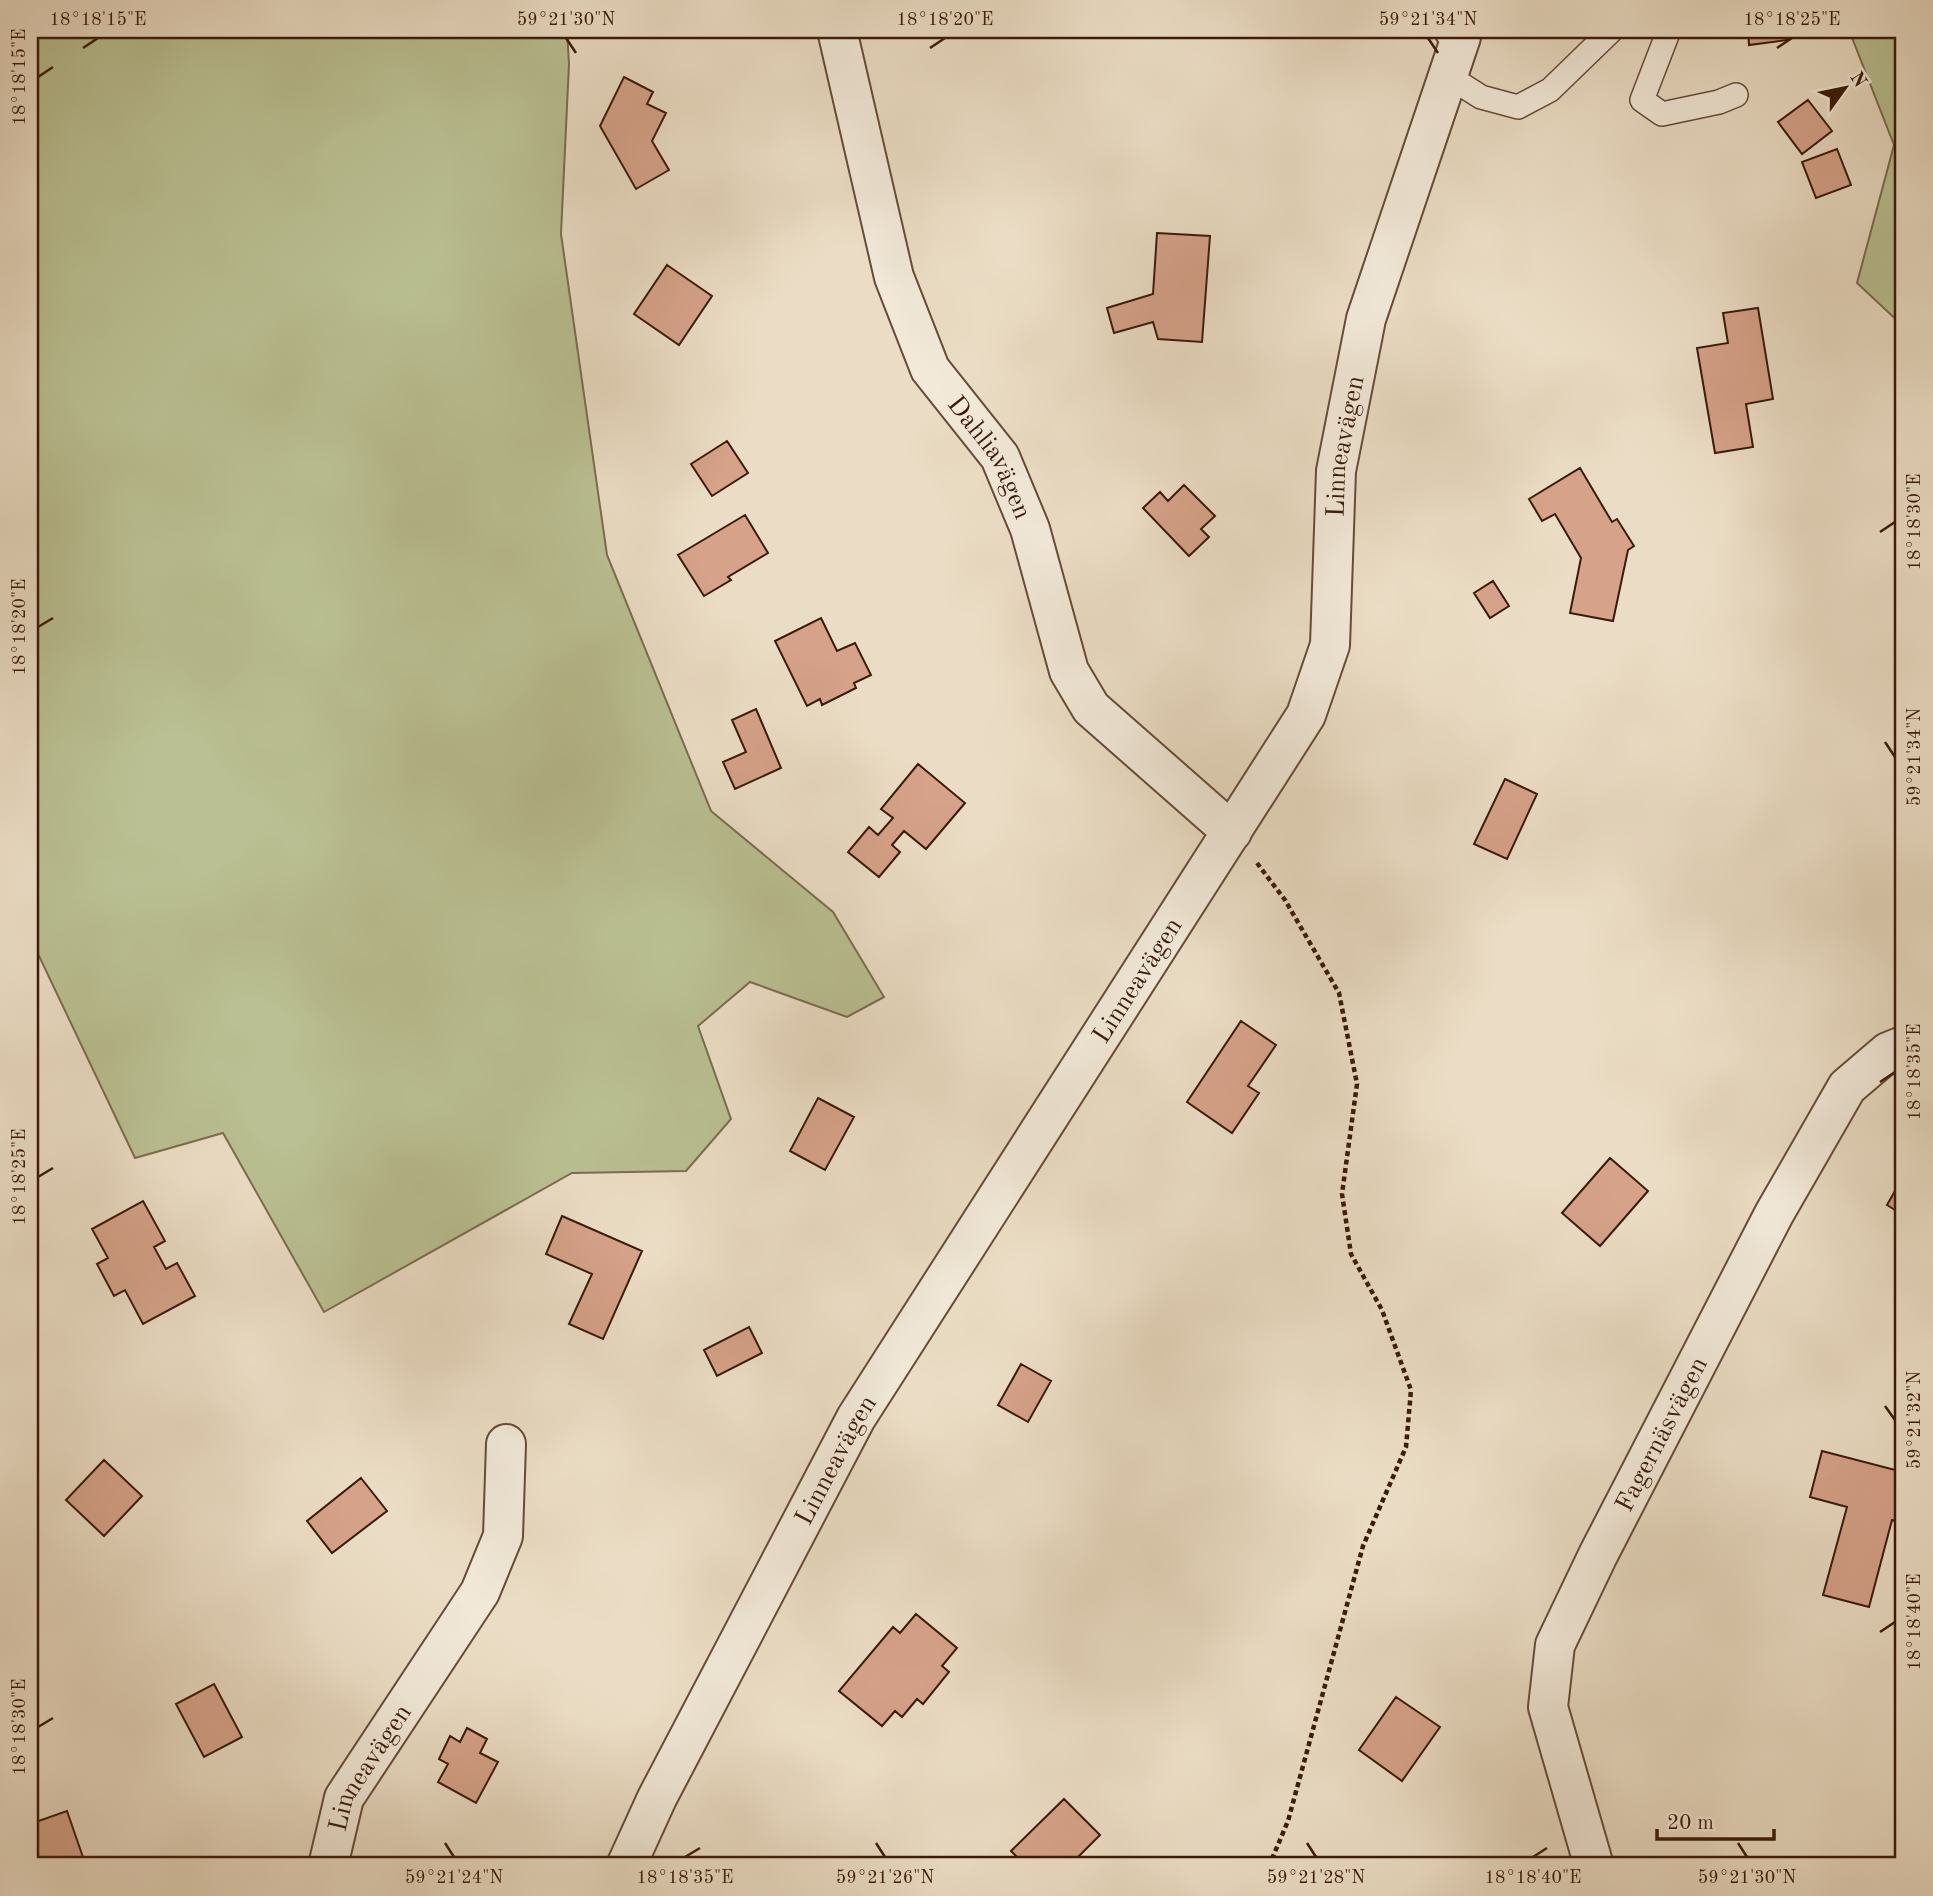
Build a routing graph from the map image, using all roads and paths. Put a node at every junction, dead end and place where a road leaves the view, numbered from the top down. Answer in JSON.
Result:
{"nodes":[{"id":1,"x":836,"y":30,"type":"edge"},
{"id":2,"x":1454,"y":30,"type":"edge"},
{"id":3,"x":1612,"y":30,"type":"edge"},
{"id":4,"x":1669,"y":30,"type":"edge"},
{"id":5,"x":1448,"y":76,"type":"junction"},
{"id":6,"x":1736,"y":95,"type":"dead end"},
{"id":7,"x":1232,"y":832,"type":"junction"},
{"id":8,"x":1903,"y":1046,"type":"edge"},
{"id":9,"x":506,"y":1444,"type":"dead end"},
{"id":10,"x":328,"y":1866,"type":"edge"},
{"id":11,"x":626,"y":1866,"type":"edge"},
{"id":12,"x":1269,"y":1866,"type":"edge"},
{"id":13,"x":1594,"y":1866,"type":"edge"}],
"edges":[{"from":1,"to":7,"type":"street","name":"Dahliavägen"},
{"from":2,"to":5,"type":"street","name":"Linneavägen"},
{"from":3,"to":5,"type":"lane"},
{"from":4,"to":6,"type":"lane"},
{"from":5,"to":7,"type":"street","name":"Linneavägen"},
{"from":7,"to":11,"type":"street","name":"Linneavägen"},
{"from":7,"to":12,"type":"path"},
{"from":8,"to":13,"type":"street","name":"Fagernäsvägen"},
{"from":9,"to":10,"type":"street","name":"Linneavägen"}]}
